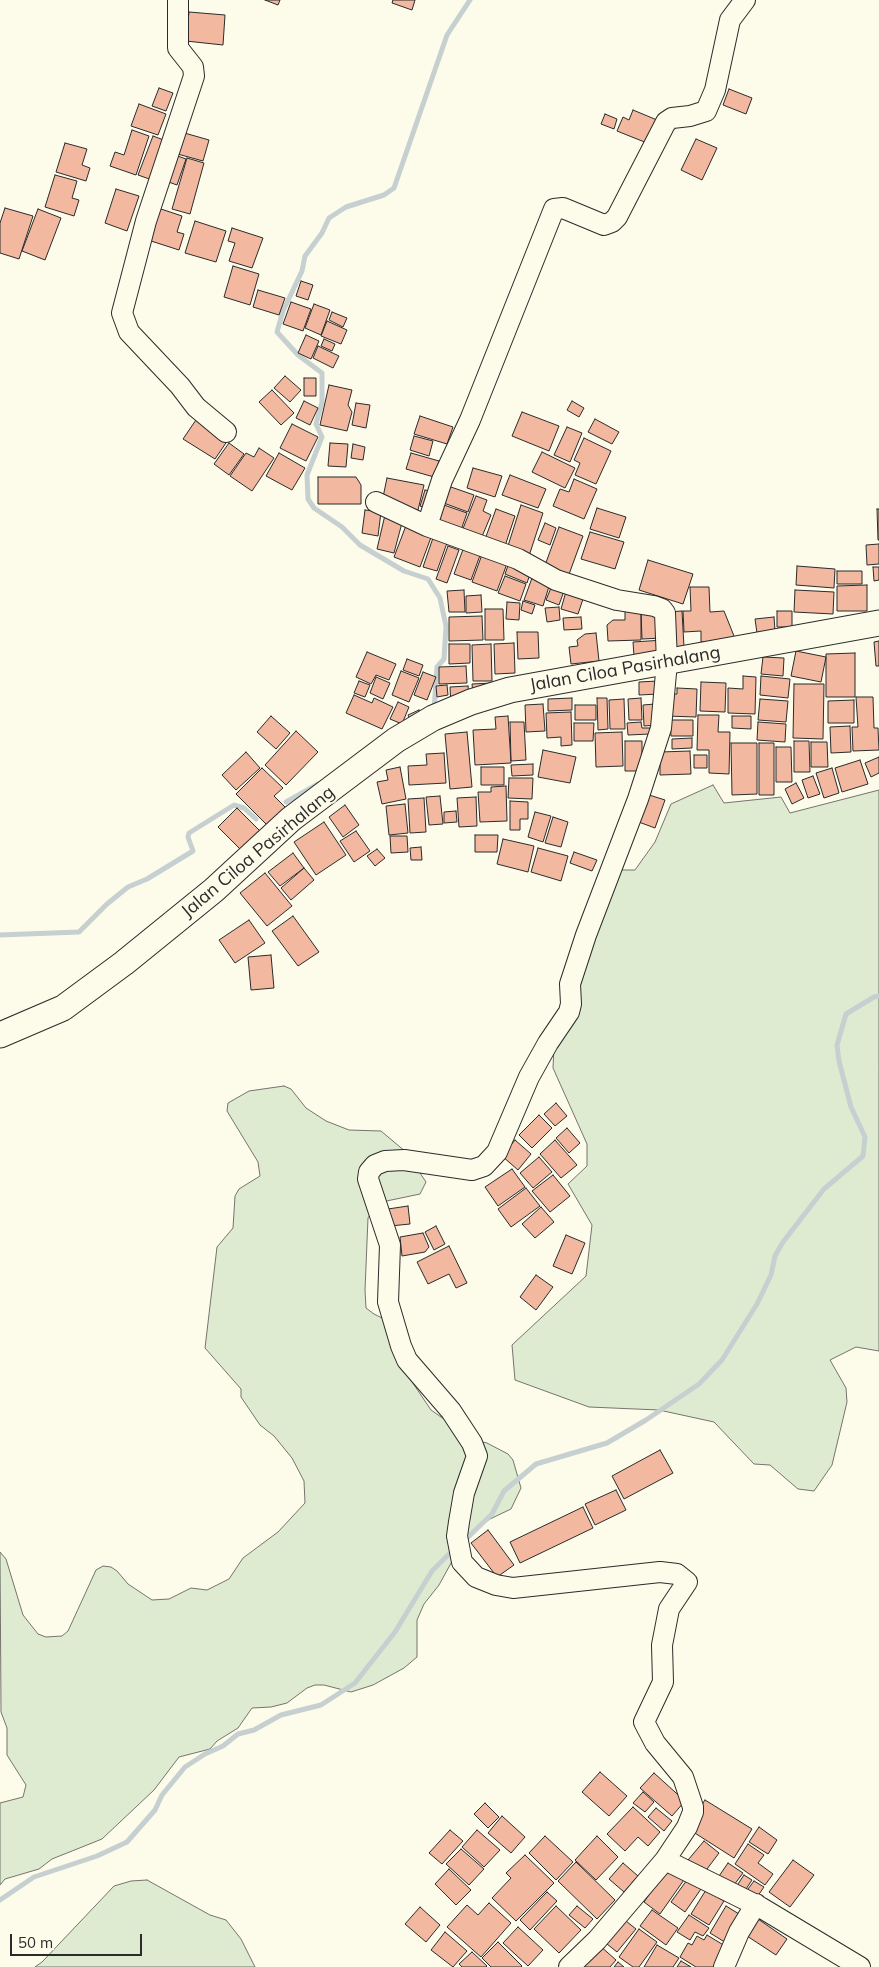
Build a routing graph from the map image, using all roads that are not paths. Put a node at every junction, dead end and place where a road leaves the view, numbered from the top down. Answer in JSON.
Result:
{"nodes":[{"id":1,"x":178,"y":0,"type":"edge"},
{"id":2,"x":745,"y":0,"type":"edge"},
{"id":3,"x":226,"y":432,"type":"dead end"},
{"id":4,"x":376,"y":502,"type":"dead end"},
{"id":5,"x":427,"y":526,"type":"junction"},
{"id":6,"x":879,"y":623,"type":"edge"},
{"id":7,"x":667,"y":662,"type":"junction"},
{"id":8,"x":0,"y":1035,"type":"edge"},
{"id":9,"x":665,"y":1860,"type":"junction"},
{"id":10,"x":756,"y":1904,"type":"junction"},
{"id":11,"x":856,"y":1966,"type":"edge"},
{"id":12,"x":569,"y":1967,"type":"edge"},
{"id":13,"x":724,"y":1967,"type":"edge"}],
"edges":[{"from":1,"to":3,"type":"street"},
{"from":2,"to":5,"type":"street"},
{"from":4,"to":5,"type":"street"},
{"from":5,"to":7,"type":"street"},
{"from":6,"to":7,"type":"main road","name":"Jalan Ciloa Pasirhalang"},
{"from":7,"to":8,"type":"main road","name":"Jalan Ciloa Pasirhalang"},
{"from":7,"to":9,"type":"street"},
{"from":9,"to":10,"type":"street"},
{"from":9,"to":12,"type":"street"},
{"from":10,"to":11,"type":"street"},
{"from":10,"to":13,"type":"street"}]}
